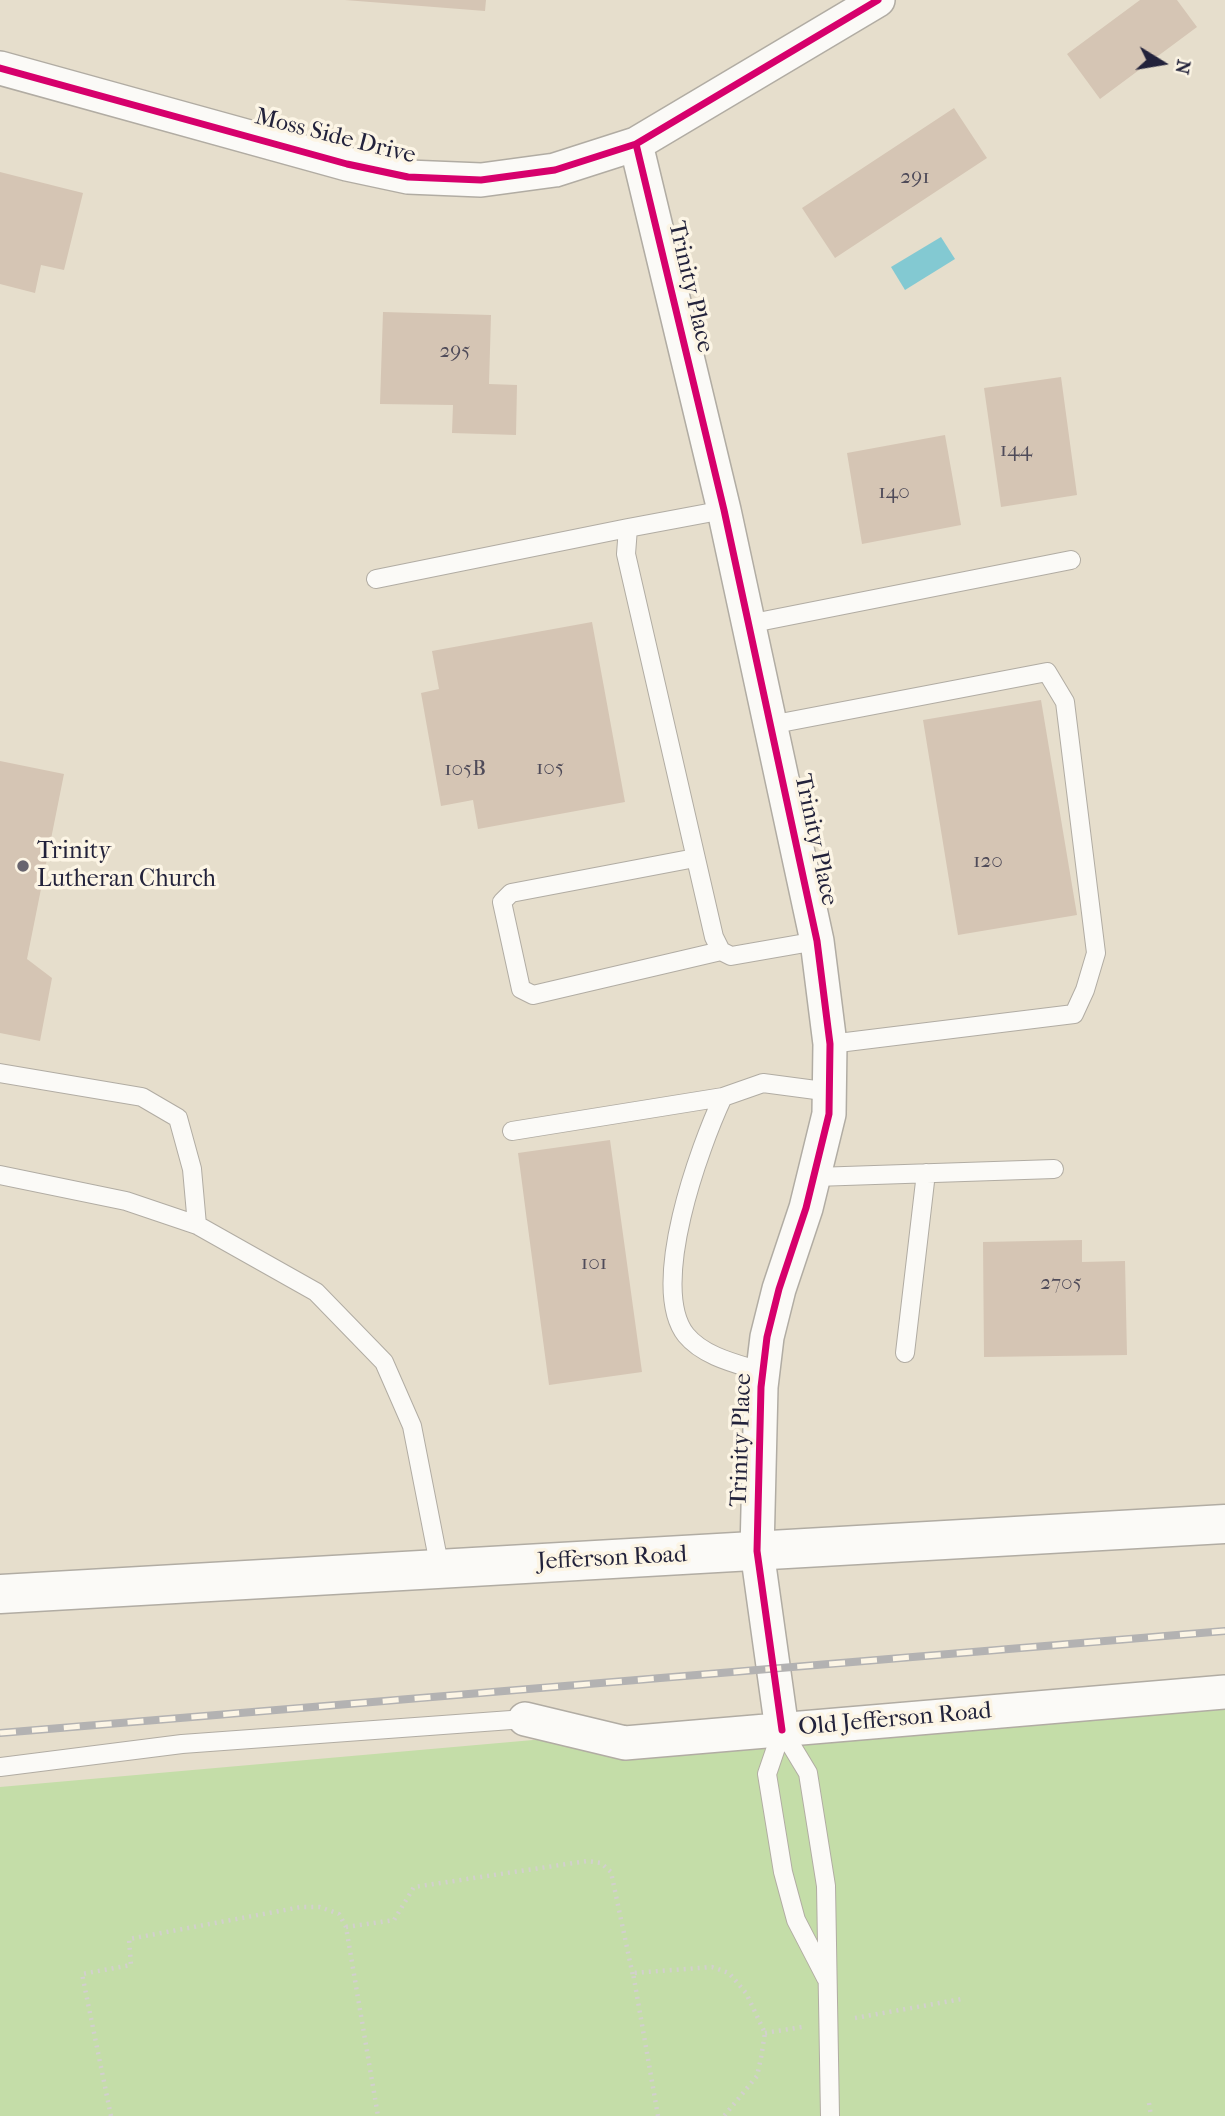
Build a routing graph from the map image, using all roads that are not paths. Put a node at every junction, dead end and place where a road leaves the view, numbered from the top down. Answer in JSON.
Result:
{"nodes":[{"id":1,"x":878,"y":0,"type":"edge"},
{"id":2,"x":0,"y":68,"type":"edge"},
{"id":3,"x":636,"y":144,"type":"junction"},
{"id":4,"x":724,"y":510,"type":"junction"},
{"id":5,"x":628,"y":528,"type":"junction"},
{"id":6,"x":1071,"y":560,"type":"dead end"},
{"id":7,"x":376,"y":579,"type":"dead end"},
{"id":8,"x":748,"y":624,"type":"junction"},
{"id":9,"x":771,"y":725,"type":"junction"},
{"id":10,"x":695,"y":858,"type":"junction"},
{"id":11,"x":817,"y":940,"type":"junction"},
{"id":12,"x":721,"y":951,"type":"junction"},
{"id":13,"x":830,"y":1044,"type":"junction"},
{"id":14,"x":0,"y":1073,"type":"edge"},
{"id":15,"x":831,"y":1092,"type":"junction"},
{"id":16,"x":723,"y":1097,"type":"junction"},
{"id":17,"x":512,"y":1131,"type":"dead end"},
{"id":18,"x":1054,"y":1169,"type":"dead end"},
{"id":19,"x":926,"y":1173,"type":"junction"},
{"id":20,"x":0,"y":1175,"type":"edge"},
{"id":21,"x":815,"y":1177,"type":"junction"},
{"id":22,"x":197,"y":1225,"type":"junction"},
{"id":23,"x":905,"y":1353,"type":"dead end"},
{"id":24,"x":763,"y":1372,"type":"junction"},
{"id":25,"x":1225,"y":1524,"type":"edge"},
{"id":26,"x":757,"y":1551,"type":"junction"},
{"id":27,"x":440,"y":1569,"type":"junction"},
{"id":28,"x":0,"y":1594,"type":"edge"},
{"id":29,"x":1225,"y":1692,"type":"edge"},
{"id":30,"x":525,"y":1719,"type":"joint"},
{"id":31,"x":782,"y":1730,"type":"junction"},
{"id":32,"x":0,"y":1767,"type":"edge"},
{"id":33,"x":827,"y":1981,"type":"junction"},
{"id":34,"x":830,"y":2116,"type":"edge"}],
"edges":[{"from":1,"to":3,"type":"street","name":"Moss Side Drive"},
{"from":2,"to":3,"type":"street","name":"Moss Side Drive"},
{"from":3,"to":4,"type":"street","name":"Trinity Place"},
{"from":4,"to":5,"type":"lane"},
{"from":4,"to":8,"type":"street","name":"Trinity Place"},
{"from":5,"to":7,"type":"lane"},
{"from":5,"to":10,"type":"lane"},
{"from":6,"to":8,"type":"lane"},
{"from":8,"to":9,"type":"street","name":"Trinity Place"},
{"from":9,"to":11,"type":"street","name":"Trinity Place"},
{"from":9,"to":13,"type":"lane"},
{"from":10,"to":12,"type":"lane"},
{"from":10,"to":12,"type":"lane"},
{"from":11,"to":12,"type":"lane"},
{"from":11,"to":13,"type":"street","name":"Trinity Place"},
{"from":13,"to":15,"type":"street","name":"Trinity Place"},
{"from":14,"to":22,"type":"lane"},
{"from":15,"to":16,"type":"lane"},
{"from":15,"to":21,"type":"street","name":"Trinity Place"},
{"from":16,"to":17,"type":"lane"},
{"from":16,"to":24,"type":"lane"},
{"from":18,"to":19,"type":"lane"},
{"from":19,"to":21,"type":"lane"},
{"from":19,"to":23,"type":"lane"},
{"from":20,"to":22,"type":"lane"},
{"from":21,"to":24,"type":"street","name":"Trinity Place"},
{"from":22,"to":27,"type":"lane"},
{"from":24,"to":26,"type":"street","name":"Trinity Place"},
{"from":25,"to":26,"type":"highway","name":"Jefferson Road"},
{"from":26,"to":27,"type":"highway","name":"Jefferson Road"},
{"from":26,"to":31,"type":"street","name":"Trinity Place"},
{"from":27,"to":28,"type":"highway","name":"Jefferson Road"},
{"from":29,"to":31,"type":"street","name":"Old Jefferson Road"},
{"from":30,"to":31,"type":"street","name":"Old Jefferson Road"},
{"from":30,"to":32,"type":"lane"},
{"from":31,"to":33,"type":"lane"},
{"from":31,"to":33,"type":"lane"},
{"from":33,"to":34,"type":"lane"}]}
